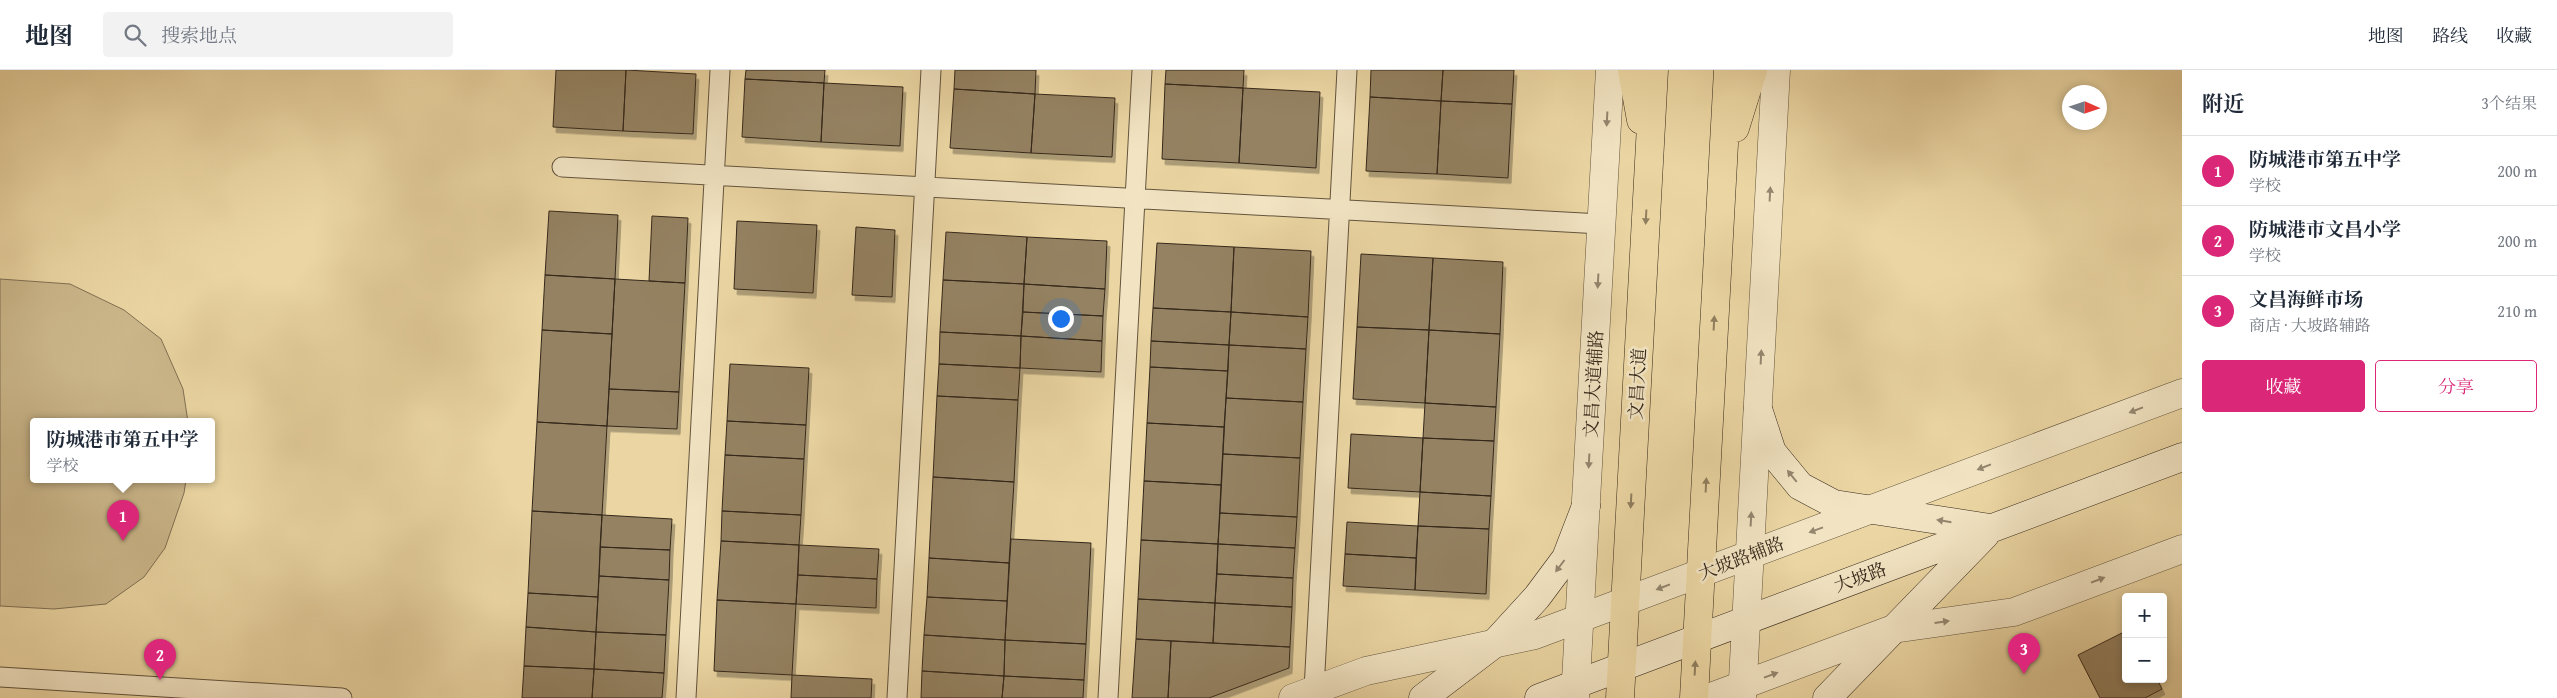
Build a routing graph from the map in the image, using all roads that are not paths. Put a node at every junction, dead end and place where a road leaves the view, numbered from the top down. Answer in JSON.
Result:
{"nodes":[{"id":1,"x":720,"y":70,"type":"edge"},
{"id":2,"x":931,"y":70,"type":"edge"},
{"id":3,"x":1142,"y":70,"type":"edge"},
{"id":4,"x":1347,"y":70,"type":"edge"},
{"id":5,"x":1610,"y":70,"type":"edge"},
{"id":6,"x":1632,"y":70,"type":"edge"},
{"id":7,"x":1654,"y":70,"type":"edge"},
{"id":8,"x":1728,"y":70,"type":"edge"},
{"id":9,"x":1753,"y":70,"type":"edge"},
{"id":10,"x":1776,"y":70,"type":"edge"},
{"id":11,"x":562,"y":167,"type":"dead end"},
{"id":12,"x":1649,"y":168,"type":"junction"},
{"id":13,"x":1723,"y":168,"type":"junction"},
{"id":14,"x":715,"y":176,"type":"junction"},
{"id":15,"x":925,"y":187,"type":"junction"},
{"id":16,"x":1134,"y":199,"type":"junction"},
{"id":17,"x":1340,"y":210,"type":"junction"},
{"id":18,"x":1602,"y":224,"type":"junction"},
{"id":19,"x":2182,"y":393,"type":"edge"},
{"id":20,"x":1758,"y":409,"type":"junction"},
{"id":21,"x":2182,"y":457,"type":"edge"},
{"id":22,"x":1586,"y":506,"type":"junction"},
{"id":23,"x":1871,"y":510,"type":"junction"},
{"id":24,"x":1992,"y":528,"type":"junction"},
{"id":25,"x":2182,"y":549,"type":"edge"},
{"id":26,"x":1750,"y":555,"type":"junction"},
{"id":27,"x":1700,"y":574,"type":"junction"},
{"id":28,"x":1625,"y":602,"type":"junction"},
{"id":29,"x":1580,"y":619,"type":"junction"},
{"id":30,"x":1746,"y":620,"type":"junction"},
{"id":31,"x":1893,"y":629,"type":"junction"},
{"id":32,"x":1697,"y":638,"type":"junction"},
{"id":33,"x":1494,"y":644,"type":"junction"},
{"id":34,"x":1622,"y":667,"type":"junction"},
{"id":35,"x":0,"y":677,"type":"edge"},
{"id":36,"x":1576,"y":691,"type":"edge"},
{"id":37,"x":1742,"y":692,"type":"edge"},
{"id":38,"x":1304,"y":694,"type":"edge"},
{"id":39,"x":342,"y":698,"type":"edge"},
{"id":40,"x":686,"y":698,"type":"edge"},
{"id":41,"x":897,"y":698,"type":"edge"},
{"id":42,"x":1108,"y":698,"type":"edge"},
{"id":43,"x":1423,"y":698,"type":"edge"},
{"id":44,"x":1539,"y":698,"type":"edge"},
{"id":45,"x":1620,"y":698,"type":"edge"},
{"id":46,"x":1694,"y":698,"type":"edge"},
{"id":47,"x":1708,"y":698,"type":"edge"},
{"id":48,"x":1827,"y":698,"type":"edge"}],
"edges":[{"from":1,"to":14,"type":"lane"},
{"from":2,"to":15,"type":"lane"},
{"from":3,"to":16,"type":"lane"},
{"from":4,"to":17,"type":"lane"},
{"from":5,"to":18,"type":"street","name":"文昌大道辅路","one_way":true},
{"from":6,"to":12,"type":"main road"},
{"from":7,"to":12,"type":"main road","name":"文昌大道"},
{"from":8,"to":13,"type":"main road"},
{"from":9,"to":13,"type":"main road"},
{"from":20,"to":10,"type":"street","one_way":true},
{"from":11,"to":14,"type":"lane"},
{"from":12,"to":28,"type":"main road","name":"文昌大道","one_way":true},
{"from":27,"to":13,"type":"main road","one_way":true},
{"from":14,"to":15,"type":"lane"},
{"from":14,"to":40,"type":"lane"},
{"from":15,"to":16,"type":"lane"},
{"from":15,"to":41,"type":"lane"},
{"from":16,"to":17,"type":"lane"},
{"from":16,"to":42,"type":"lane"},
{"from":17,"to":18,"type":"lane"},
{"from":17,"to":38,"type":"lane"},
{"from":18,"to":22,"type":"street","name":"文昌大道辅路","one_way":true},
{"from":19,"to":23,"type":"street","name":"大坡路辅路","one_way":true},
{"from":23,"to":20,"type":"street","one_way":true},
{"from":26,"to":20,"type":"street","one_way":true},
{"from":21,"to":24,"type":"street","name":"大坡路"},
{"from":22,"to":29,"type":"street","name":"文昌大道辅路"},
{"from":22,"to":33,"type":"street","one_way":true},
{"from":24,"to":23,"type":"street","one_way":true},
{"from":23,"to":26,"type":"street","name":"大坡路辅路","one_way":true},
{"from":24,"to":30,"type":"street","name":"大坡路"},
{"from":24,"to":31,"type":"street"},
{"from":31,"to":25,"type":"street","one_way":true},
{"from":26,"to":27,"type":"street","name":"大坡路辅路"},
{"from":26,"to":30,"type":"street"},
{"from":27,"to":28,"type":"street","name":"大坡路辅路","one_way":true},
{"from":27,"to":32,"type":"main road"},
{"from":28,"to":29,"type":"street","name":"大坡路辅路"},
{"from":28,"to":34,"type":"main road","name":"文昌大道"},
{"from":29,"to":33,"type":"street","name":"大坡路辅路"},
{"from":29,"to":36,"type":"street","name":"文昌大道辅路"},
{"from":30,"to":32,"type":"street","name":"大坡路"},
{"from":30,"to":37,"type":"street"},
{"from":37,"to":31,"type":"street","one_way":true},
{"from":31,"to":48,"type":"street"},
{"from":32,"to":34,"type":"street","name":"大坡路"},
{"from":46,"to":32,"type":"main road","one_way":true},
{"from":33,"to":38,"type":"street","name":"大坡路辅路"},
{"from":33,"to":43,"type":"street"},
{"from":34,"to":36,"type":"street","name":"大坡路"},
{"from":34,"to":45,"type":"main road","name":"文昌大道"},
{"from":35,"to":39,"type":"lane"},
{"from":36,"to":44,"type":"street","name":"大坡路"},
{"from":37,"to":47,"type":"street"}]}
